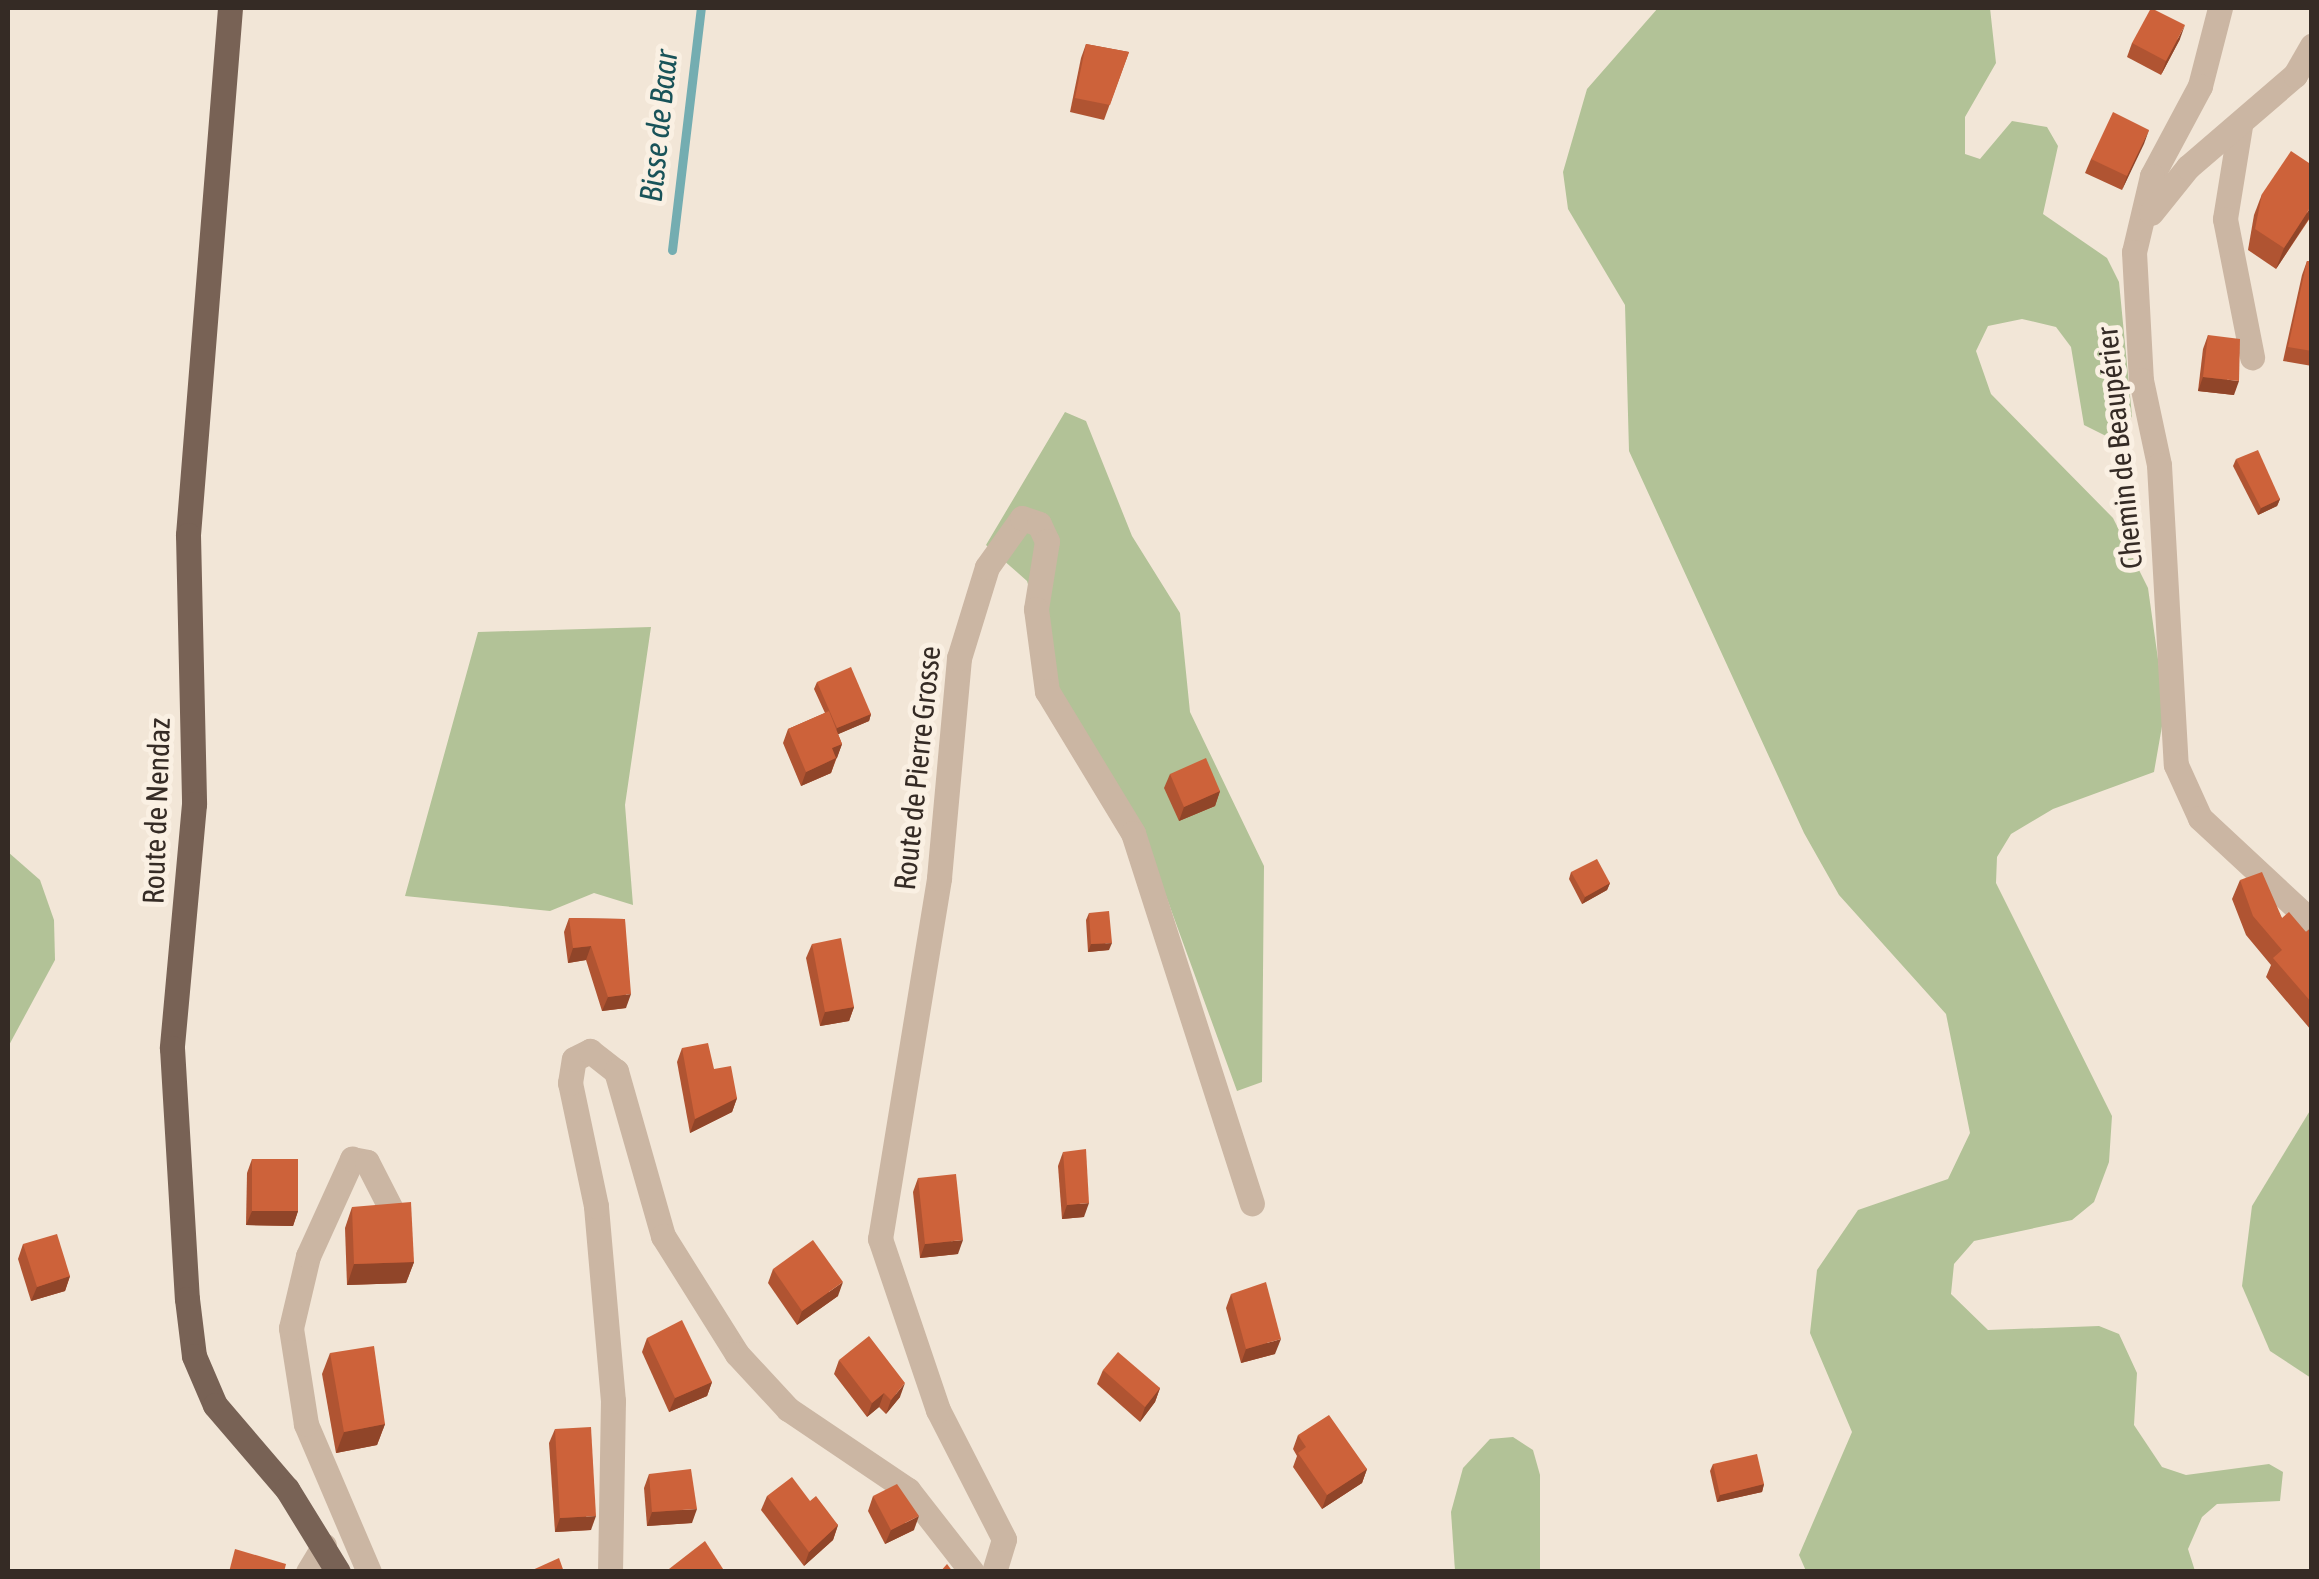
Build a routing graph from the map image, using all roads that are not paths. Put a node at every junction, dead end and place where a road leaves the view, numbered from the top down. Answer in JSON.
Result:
{"nodes":[{"id":1,"x":230,"y":8,"type":"edge"},
{"id":2,"x":2220,"y":8,"type":"edge"},
{"id":3,"x":2312,"y":45,"type":"edge"},
{"id":4,"x":2240,"y":126,"type":"junction"},
{"id":5,"x":2139,"y":228,"type":"junction"},
{"id":6,"x":2252,"y":357,"type":"dead end"},
{"id":7,"x":2312,"y":922,"type":"edge"},
{"id":8,"x":1252,"y":1203,"type":"dead end"},
{"id":9,"x":392,"y":1209,"type":"edge"},
{"id":10,"x":324,"y":1545,"type":"junction"},
{"id":11,"x":308,"y":1572,"type":"edge"},
{"id":12,"x":338,"y":1572,"type":"edge"},
{"id":13,"x":369,"y":1572,"type":"edge"},
{"id":14,"x":610,"y":1572,"type":"edge"},
{"id":15,"x":972,"y":1572,"type":"edge"},
{"id":16,"x":994,"y":1572,"type":"edge"}],
"edges":[{"from":1,"to":10,"type":"main road","name":"Route de Nendaz"},
{"from":2,"to":5,"type":"street","name":"Chemin de Beaupérier"},
{"from":3,"to":4,"type":"street"},
{"from":4,"to":5,"type":"street"},
{"from":4,"to":6,"type":"street"},
{"from":5,"to":7,"type":"street","name":"Chemin de Beaupérier"},
{"from":8,"to":16,"type":"street","name":"Route de Pierre Grosse"},
{"from":9,"to":13,"type":"street"},
{"from":10,"to":11,"type":"street"},
{"from":10,"to":12,"type":"main road","name":"Route de Nendaz"},
{"from":14,"to":15,"type":"street"}]}
